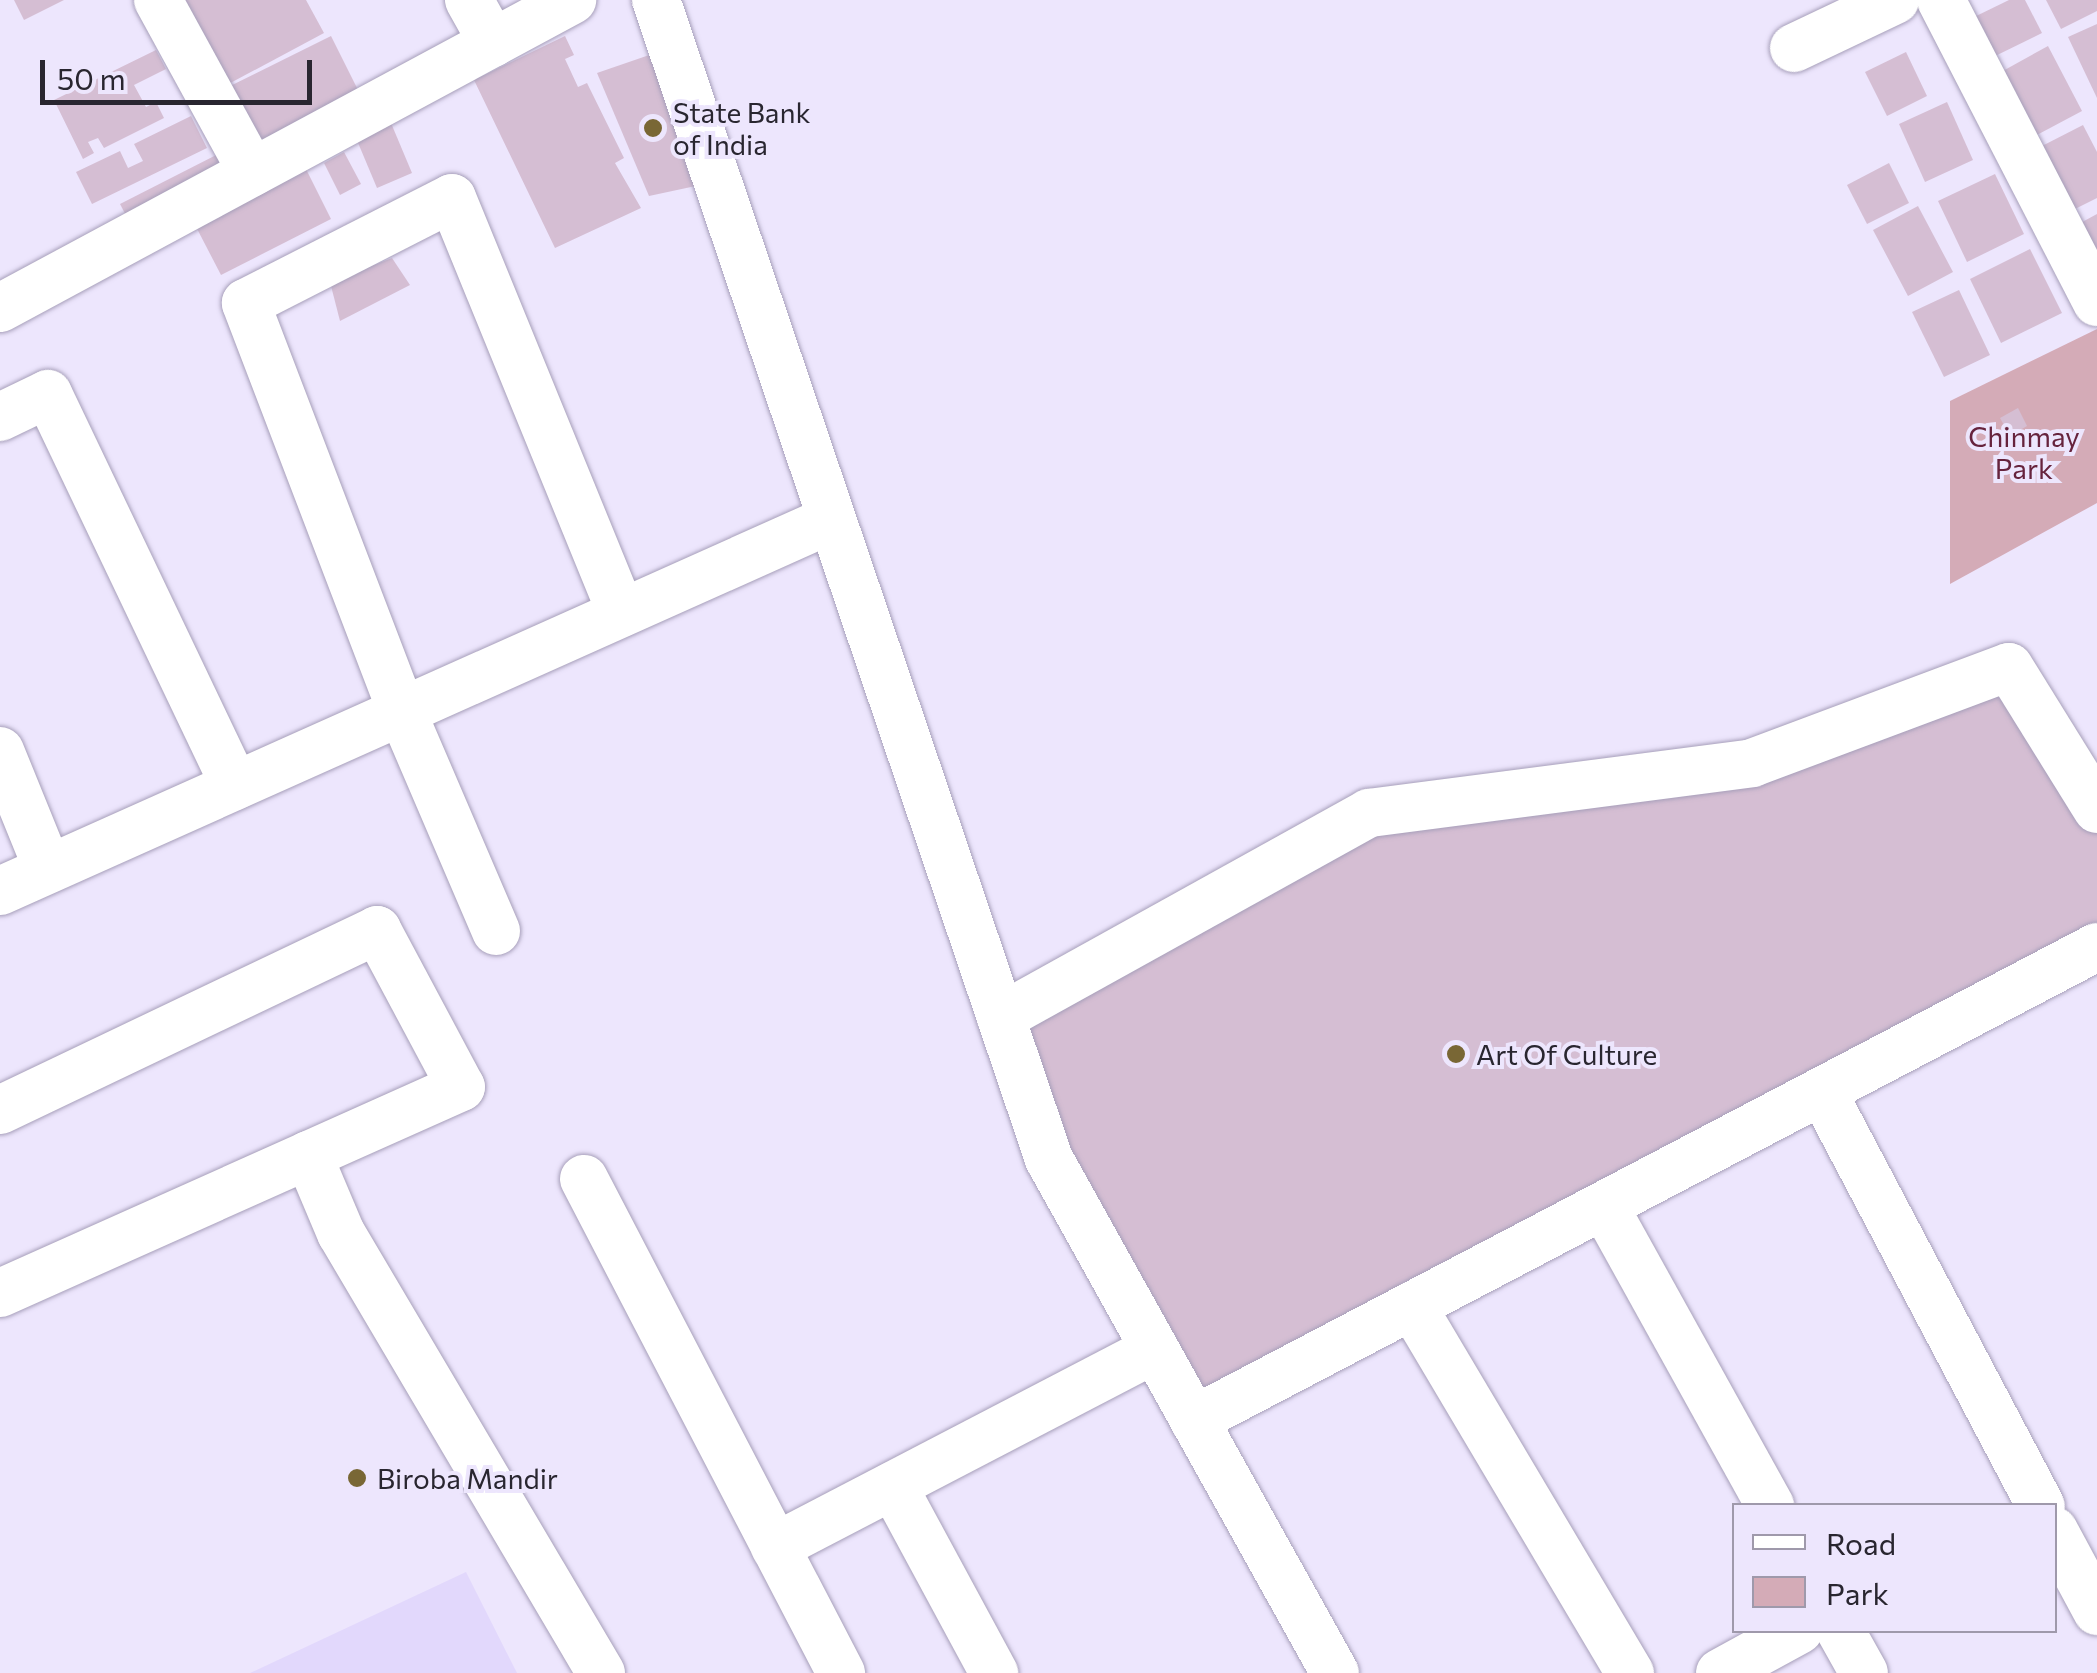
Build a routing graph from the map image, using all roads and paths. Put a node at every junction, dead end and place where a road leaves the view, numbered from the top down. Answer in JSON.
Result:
{"nodes":[{"id":1,"x":158,"y":0,"type":"edge"},
{"id":2,"x":469,"y":0,"type":"edge"},
{"id":3,"x":572,"y":0,"type":"edge"},
{"id":4,"x":656,"y":0,"type":"edge"},
{"id":5,"x":1895,"y":0,"type":"edge"},
{"id":6,"x":1941,"y":0,"type":"edge"},
{"id":7,"x":493,"y":42,"type":"junction"},
{"id":8,"x":1794,"y":48,"type":"dead end"},
{"id":9,"x":252,"y":172,"type":"junction"},
{"id":10,"x":2097,"y":302,"type":"edge"},
{"id":11,"x":0,"y":308,"type":"edge"},
{"id":12,"x":0,"y":417,"type":"edge"},
{"id":13,"x":832,"y":519,"type":"junction"},
{"id":14,"x":621,"y":613,"type":"junction"},
{"id":15,"x":402,"y":712,"type":"junction"},
{"id":16,"x":0,"y":751,"type":"edge"},
{"id":17,"x":235,"y":786,"type":"junction"},
{"id":18,"x":2097,"y":809,"type":"edge"},
{"id":19,"x":48,"y":870,"type":"junction"},
{"id":20,"x":0,"y":891,"type":"edge"},
{"id":21,"x":496,"y":931,"type":"dead end"},
{"id":22,"x":2097,"y":946,"type":"edge"},
{"id":23,"x":1001,"y":1017,"type":"junction"},
{"id":24,"x":1822,"y":1091,"type":"junction"},
{"id":25,"x":0,"y":1110,"type":"edge"},
{"id":26,"x":308,"y":1155,"type":"junction"},
{"id":27,"x":584,"y":1179,"type":"dead end"},
{"id":28,"x":1604,"y":1206,"type":"junction"},
{"id":29,"x":0,"y":1293,"type":"edge"},
{"id":30,"x":1412,"y":1306,"type":"junction"},
{"id":31,"x":1155,"y":1350,"type":"junction"},
{"id":32,"x":1194,"y":1420,"type":"junction"},
{"id":33,"x":892,"y":1486,"type":"junction"},
{"id":34,"x":1768,"y":1503,"type":"edge"},
{"id":35,"x":2034,"y":1503,"type":"edge"},
{"id":36,"x":2057,"y":1543,"type":"edge"},
{"id":37,"x":775,"y":1547,"type":"junction"},
{"id":38,"x":2097,"y":1611,"type":"edge"},
{"id":39,"x":1793,"y":1633,"type":"edge"},
{"id":40,"x":1842,"y":1633,"type":"edge"},
{"id":41,"x":602,"y":1673,"type":"edge"},
{"id":42,"x":841,"y":1673,"type":"edge"},
{"id":43,"x":994,"y":1673,"type":"edge"},
{"id":44,"x":1335,"y":1673,"type":"edge"},
{"id":45,"x":1630,"y":1673,"type":"edge"},
{"id":46,"x":1720,"y":1673,"type":"edge"},
{"id":47,"x":1864,"y":1673,"type":"edge"}],
"edges":[{"from":1,"to":9,"type":"street"},
{"from":2,"to":7,"type":"street"},
{"from":3,"to":7,"type":"street"},
{"from":4,"to":13,"type":"street"},
{"from":5,"to":8,"type":"street"},
{"from":6,"to":10,"type":"street"},
{"from":7,"to":9,"type":"street"},
{"from":9,"to":11,"type":"street"},
{"from":12,"to":17,"type":"street"},
{"from":13,"to":14,"type":"street"},
{"from":13,"to":23,"type":"street"},
{"from":14,"to":15,"type":"street"},
{"from":14,"to":15,"type":"street"},
{"from":15,"to":17,"type":"street"},
{"from":15,"to":21,"type":"street"},
{"from":16,"to":19,"type":"street"},
{"from":17,"to":19,"type":"street"},
{"from":18,"to":23,"type":"street"},
{"from":19,"to":20,"type":"street"},
{"from":22,"to":24,"type":"street"},
{"from":23,"to":31,"type":"street"},
{"from":24,"to":28,"type":"street"},
{"from":24,"to":35,"type":"street"},
{"from":25,"to":26,"type":"street"},
{"from":26,"to":29,"type":"street"},
{"from":26,"to":41,"type":"street"},
{"from":27,"to":37,"type":"street"},
{"from":28,"to":30,"type":"street"},
{"from":28,"to":34,"type":"street"},
{"from":30,"to":32,"type":"street"},
{"from":30,"to":45,"type":"street"},
{"from":31,"to":32,"type":"street"},
{"from":31,"to":33,"type":"street"},
{"from":32,"to":44,"type":"street"},
{"from":33,"to":37,"type":"street"},
{"from":33,"to":43,"type":"street"},
{"from":36,"to":38,"type":"street"},
{"from":37,"to":42,"type":"street"},
{"from":39,"to":46,"type":"street"},
{"from":40,"to":47,"type":"street"}]}
